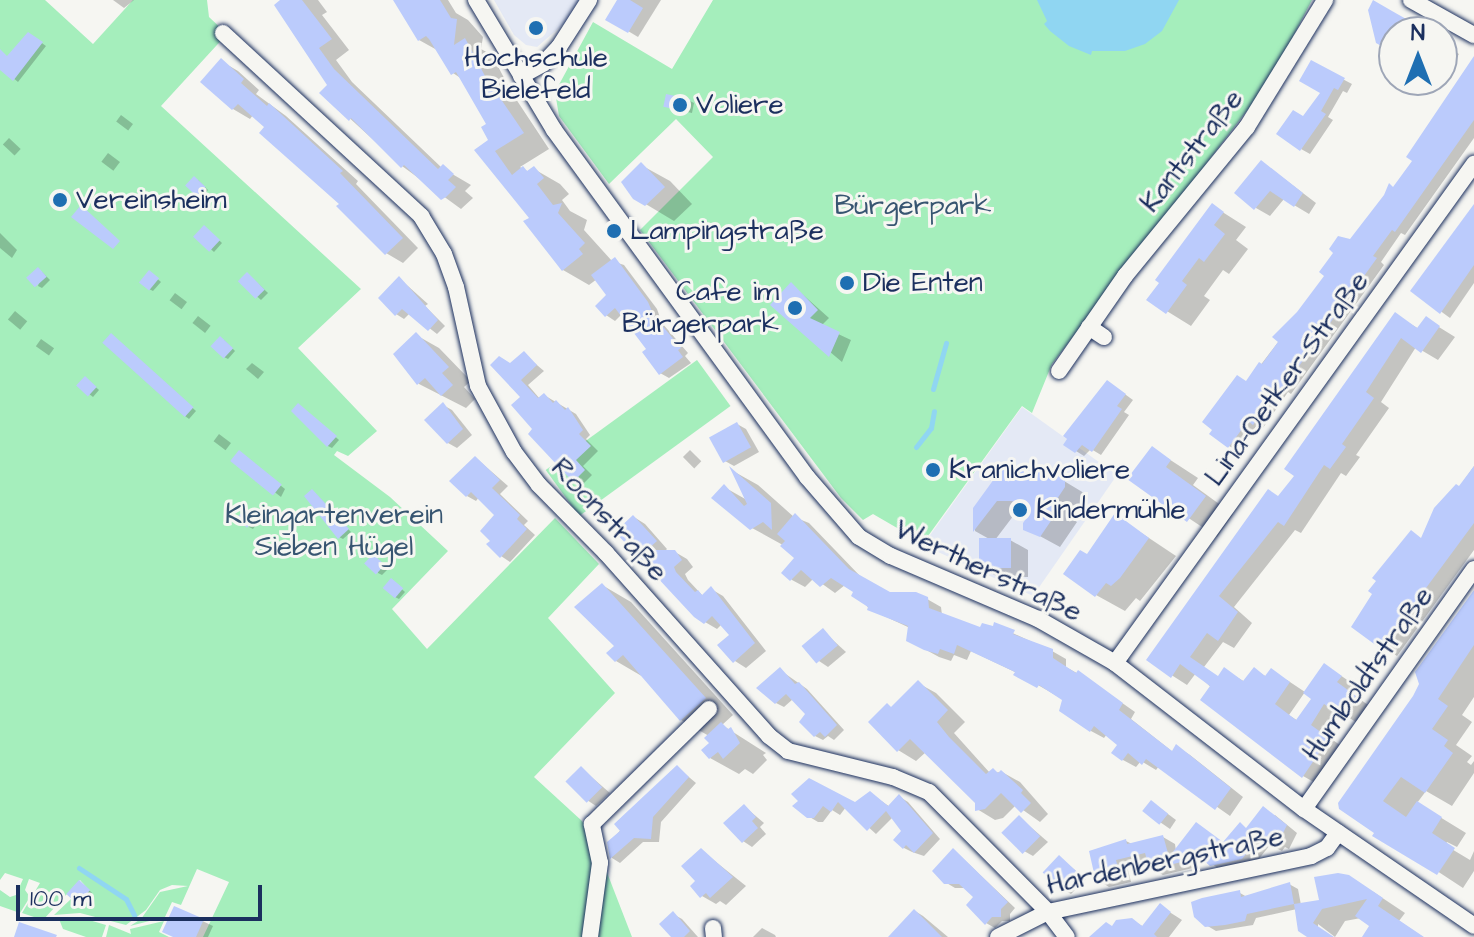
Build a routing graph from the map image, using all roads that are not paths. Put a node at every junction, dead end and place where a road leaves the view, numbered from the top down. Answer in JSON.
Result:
{"nodes":[{"id":1,"x":476,"y":0,"type":"edge"},
{"id":2,"x":589,"y":0,"type":"edge"},
{"id":3,"x":1325,"y":0,"type":"edge"},
{"id":4,"x":1411,"y":0,"type":"edge"},
{"id":5,"x":223,"y":33,"type":"dead end"},
{"id":6,"x":1474,"y":35,"type":"edge"},
{"id":7,"x":521,"y":76,"type":"junction"},
{"id":8,"x":1474,"y":164,"type":"edge"},
{"id":9,"x":1089,"y":327,"type":"junction"},
{"id":10,"x":1104,"y":337,"type":"dead end"},
{"id":11,"x":1059,"y":371,"type":"dead end"},
{"id":12,"x":1474,"y":569,"type":"edge"},
{"id":13,"x":1115,"y":663,"type":"junction"},
{"id":14,"x":709,"y":709,"type":"dead end"},
{"id":15,"x":1304,"y":809,"type":"junction"},
{"id":16,"x":1338,"y":833,"type":"junction"},
{"id":17,"x":1048,"y":912,"type":"junction"},
{"id":18,"x":1474,"y":926,"type":"edge"},
{"id":19,"x":590,"y":937,"type":"edge"},
{"id":20,"x":998,"y":937,"type":"edge"},
{"id":21,"x":1067,"y":937,"type":"edge"}],
"edges":[{"from":1,"to":7,"type":"street","name":"Wertherstraße"},
{"from":2,"to":7,"type":"street"},
{"from":3,"to":9,"type":"street","name":"Kantstraße"},
{"from":4,"to":6,"type":"street"},
{"from":5,"to":17,"type":"street","name":"Roonstraße"},
{"from":7,"to":13,"type":"street","name":"Wertherstraße"},
{"from":8,"to":13,"type":"street","name":"Lina-Oetker-Straße"},
{"from":9,"to":10,"type":"street"},
{"from":9,"to":11,"type":"street","name":"Kantstraße"},
{"from":12,"to":15,"type":"street","name":"Humboldtstraße"},
{"from":13,"to":15,"type":"street","name":"Wertherstraße"},
{"from":14,"to":19,"type":"street"},
{"from":15,"to":16,"type":"street","name":"Wertherstraße"},
{"from":16,"to":17,"type":"street","name":"Hardenbergstraße"},
{"from":16,"to":18,"type":"street","name":"Wertherstraße"},
{"from":17,"to":20,"type":"street","name":"Hardenbergstraße"},
{"from":17,"to":21,"type":"street","name":"Roonstraße"}]}
